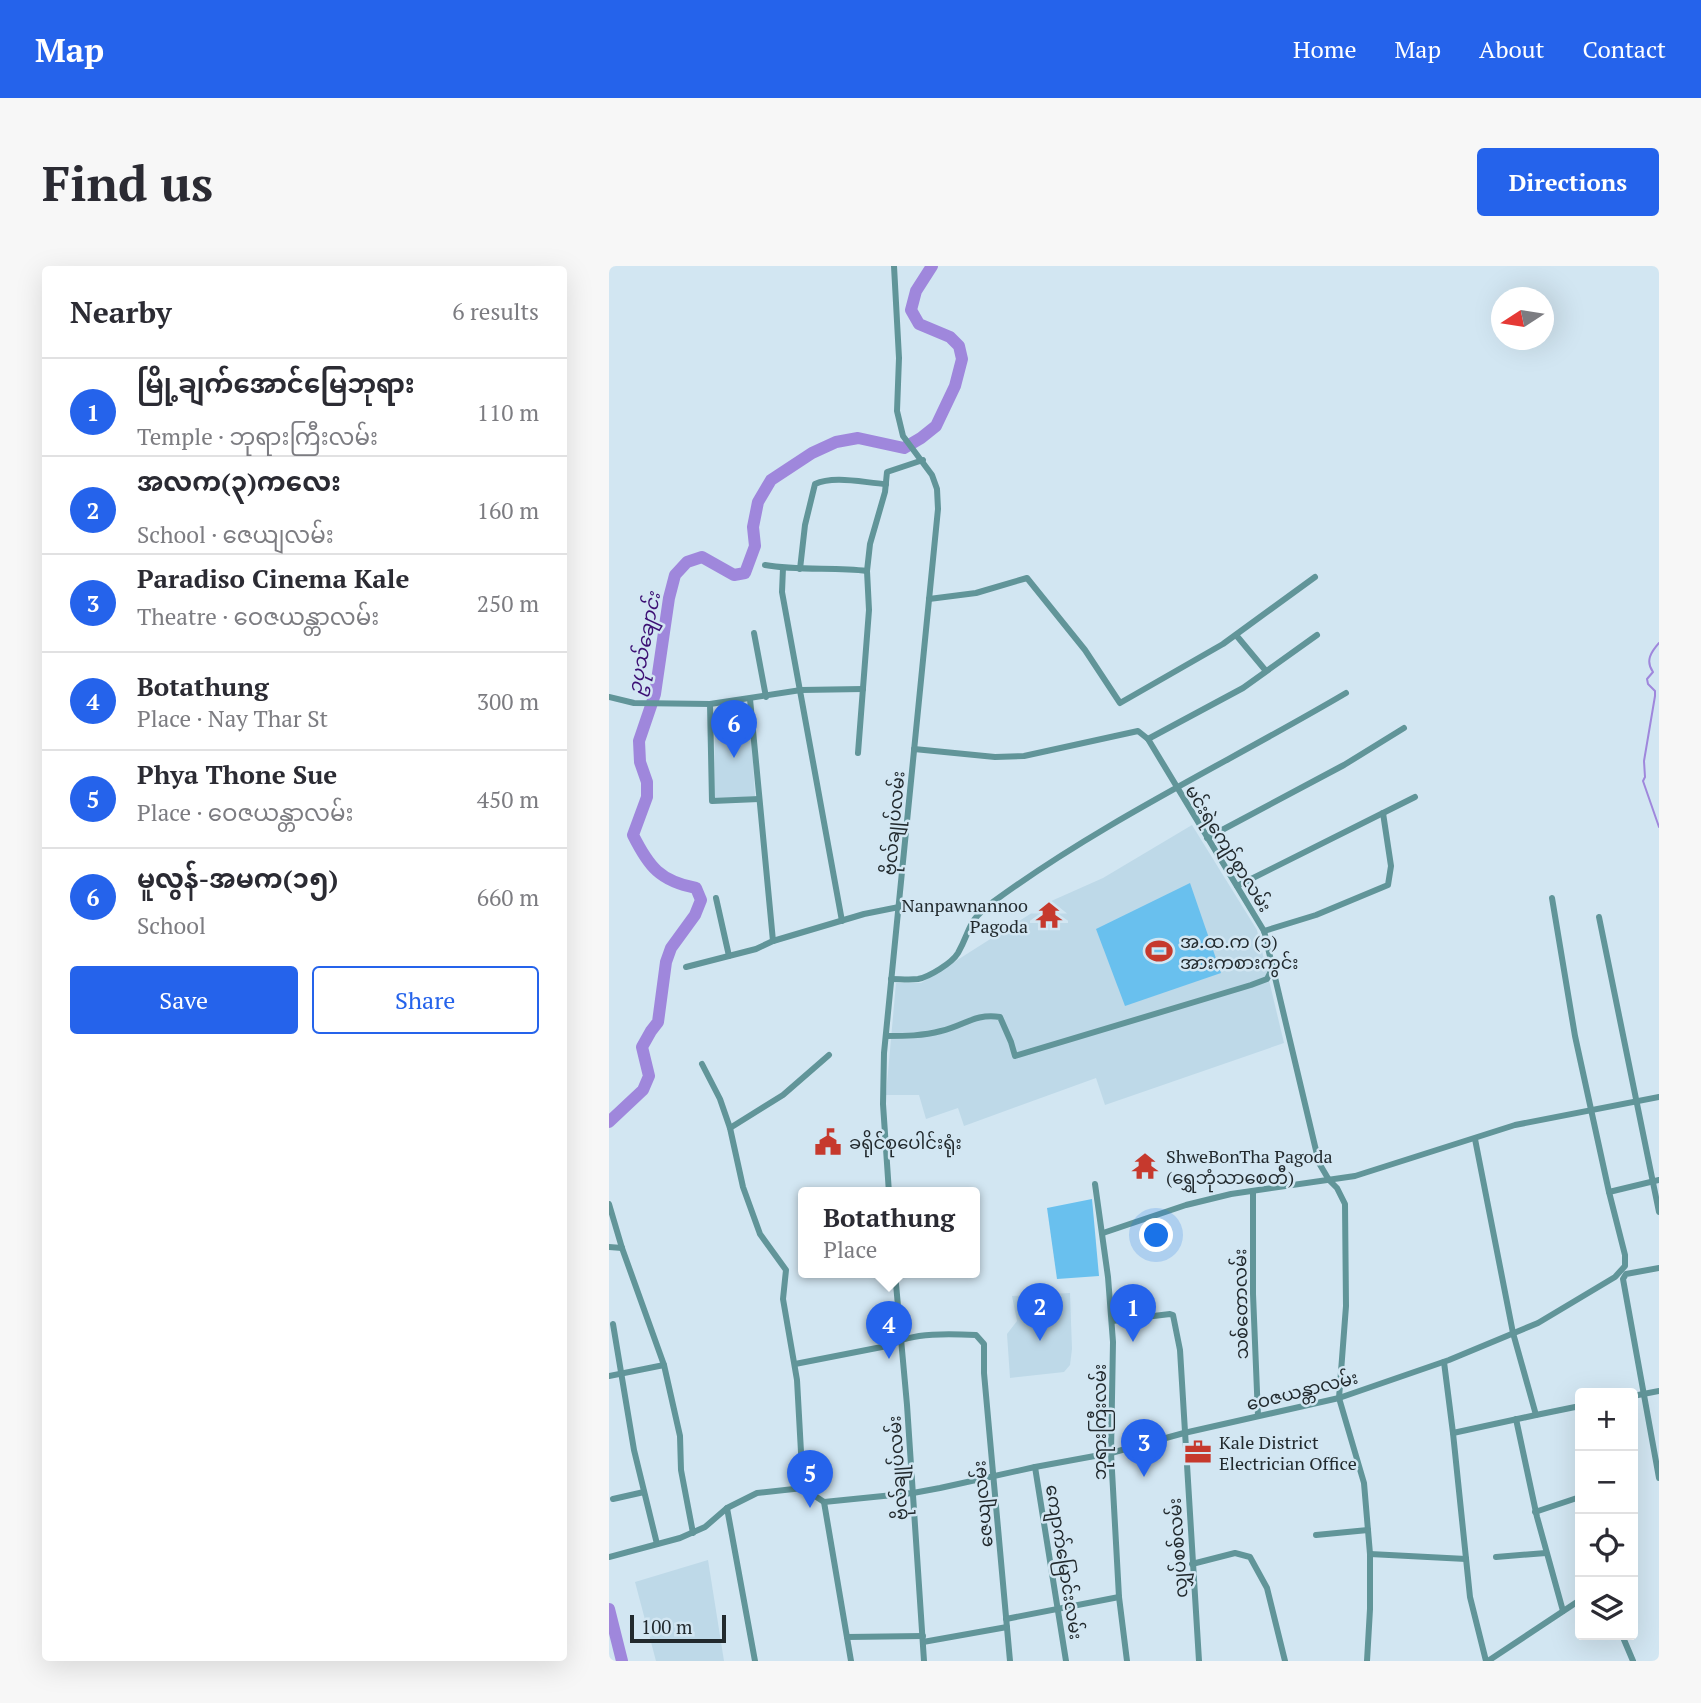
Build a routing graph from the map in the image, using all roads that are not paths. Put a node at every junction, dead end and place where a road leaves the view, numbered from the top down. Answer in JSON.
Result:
{"nodes":[{"id":1,"x":894,"y":266,"type":"edge"},
{"id":2,"x":923,"y":460,"type":"junction"},
{"id":3,"x":886,"y":484,"type":"junction"},
{"id":4,"x":765,"y":565,"type":"dead end"},
{"id":5,"x":783,"y":568,"type":"junction"},
{"id":6,"x":800,"y":569,"type":"junction"},
{"id":7,"x":867,"y":571,"type":"junction"},
{"id":8,"x":1315,"y":577,"type":"dead end"},
{"id":9,"x":929,"y":599,"type":"junction"},
{"id":10,"x":754,"y":633,"type":"dead end"},
{"id":11,"x":1236,"y":635,"type":"junction"},
{"id":12,"x":1317,"y":635,"type":"dead end"},
{"id":13,"x":1266,"y":671,"type":"junction"},
{"id":14,"x":801,"y":690,"type":"junction"},
{"id":15,"x":863,"y":690,"type":"junction"},
{"id":16,"x":1346,"y":693,"type":"dead end"},
{"id":17,"x":609,"y":697,"type":"edge"},
{"id":18,"x":766,"y":697,"type":"junction"},
{"id":19,"x":750,"y":699,"type":"junction"},
{"id":20,"x":710,"y":704,"type":"junction"},
{"id":21,"x":1404,"y":728,"type":"dead end"},
{"id":22,"x":1149,"y":739,"type":"junction"},
{"id":23,"x":914,"y":749,"type":"junction"},
{"id":24,"x":858,"y":753,"type":"dead end"},
{"id":25,"x":1176,"y":788,"type":"junction"},
{"id":26,"x":1415,"y":797,"type":"dead end"},
{"id":27,"x":759,"y":799,"type":"junction"},
{"id":28,"x":1383,"y":813,"type":"junction"},
{"id":29,"x":1207,"y":838,"type":"junction"},
{"id":30,"x":1237,"y":886,"type":"junction"},
{"id":31,"x":716,"y":898,"type":"dead end"},
{"id":32,"x":1552,"y":898,"type":"dead end"},
{"id":33,"x":899,"y":907,"type":"junction"},
{"id":34,"x":1599,"y":916,"type":"dead end"},
{"id":35,"x":842,"y":921,"type":"junction"},
{"id":36,"x":1264,"y":931,"type":"junction"},
{"id":37,"x":773,"y":941,"type":"junction"},
{"id":38,"x":729,"y":956,"type":"junction"},
{"id":39,"x":686,"y":967,"type":"dead end"},
{"id":40,"x":1273,"y":967,"type":"junction"},
{"id":41,"x":891,"y":979,"type":"junction"},
{"id":42,"x":886,"y":1036,"type":"junction"},
{"id":43,"x":829,"y":1055,"type":"dead end"},
{"id":44,"x":702,"y":1064,"type":"dead end"},
{"id":45,"x":1659,"y":1097,"type":"edge"},
{"id":46,"x":1639,"y":1102,"type":"junction"},
{"id":47,"x":1591,"y":1110,"type":"junction"},
{"id":48,"x":730,"y":1128,"type":"junction"},
{"id":49,"x":1475,"y":1139,"type":"junction"},
{"id":50,"x":1329,"y":1180,"type":"junction"},
{"id":51,"x":1656,"y":1181,"type":"edge"},
{"id":52,"x":1095,"y":1184,"type":"dead end"},
{"id":53,"x":889,"y":1187,"type":"edge"},
{"id":54,"x":1253,"y":1191,"type":"junction"},
{"id":55,"x":1609,"y":1192,"type":"junction"},
{"id":56,"x":609,"y":1204,"type":"edge"},
{"id":57,"x":1659,"y":1212,"type":"edge"},
{"id":58,"x":1103,"y":1233,"type":"junction"},
{"id":59,"x":609,"y":1247,"type":"edge"},
{"id":60,"x":622,"y":1248,"type":"junction"},
{"id":61,"x":1659,"y":1268,"type":"edge"},
{"id":62,"x":895,"y":1278,"type":"edge"},
{"id":63,"x":1112,"y":1321,"type":"junction"},
{"id":64,"x":613,"y":1324,"type":"dead end"},
{"id":65,"x":1513,"y":1333,"type":"junction"},
{"id":66,"x":901,"y":1339,"type":"junction"},
{"id":67,"x":1444,"y":1362,"type":"junction"},
{"id":68,"x":795,"y":1364,"type":"junction"},
{"id":69,"x":664,"y":1365,"type":"junction"},
{"id":70,"x":621,"y":1374,"type":"junction"},
{"id":71,"x":609,"y":1376,"type":"edge"},
{"id":72,"x":1659,"y":1391,"type":"edge"},
{"id":73,"x":1644,"y":1394,"type":"junction"},
{"id":74,"x":1638,"y":1395,"type":"edge"},
{"id":75,"x":1339,"y":1398,"type":"junction"},
{"id":76,"x":1575,"y":1407,"type":"edge"},
{"id":77,"x":1536,"y":1415,"type":"junction"},
{"id":78,"x":1258,"y":1416,"type":"junction"},
{"id":79,"x":1516,"y":1419,"type":"junction"},
{"id":80,"x":1184,"y":1433,"type":"junction"},
{"id":81,"x":1453,"y":1433,"type":"junction"},
{"id":82,"x":1111,"y":1453,"type":"junction"},
{"id":83,"x":1035,"y":1467,"type":"junction"},
{"id":84,"x":995,"y":1476,"type":"junction"},
{"id":85,"x":1659,"y":1478,"type":"edge"},
{"id":86,"x":803,"y":1488,"type":"junction"},
{"id":87,"x":644,"y":1492,"type":"junction"},
{"id":88,"x":913,"y":1493,"type":"junction"},
{"id":89,"x":613,"y":1499,"type":"dead end"},
{"id":90,"x":1575,"y":1499,"type":"edge"},
{"id":91,"x":824,"y":1502,"type":"junction"},
{"id":92,"x":727,"y":1508,"type":"junction"},
{"id":93,"x":1535,"y":1512,"type":"junction"},
{"id":94,"x":1368,"y":1530,"type":"junction"},
{"id":95,"x":693,"y":1532,"type":"junction"},
{"id":96,"x":1315,"y":1535,"type":"dead end"},
{"id":97,"x":657,"y":1544,"type":"junction"},
{"id":98,"x":1546,"y":1553,"type":"junction"},
{"id":99,"x":1370,"y":1554,"type":"junction"},
{"id":100,"x":609,"y":1557,"type":"edge"},
{"id":101,"x":1496,"y":1557,"type":"dead end"},
{"id":102,"x":1466,"y":1559,"type":"junction"},
{"id":103,"x":1192,"y":1564,"type":"junction"},
{"id":104,"x":1119,"y":1597,"type":"junction"},
{"id":105,"x":1575,"y":1603,"type":"edge"},
{"id":106,"x":1058,"y":1607,"type":"junction"},
{"id":107,"x":1563,"y":1611,"type":"junction"},
{"id":108,"x":1006,"y":1623,"type":"junction"},
{"id":109,"x":847,"y":1637,"type":"junction"},
{"id":110,"x":923,"y":1639,"type":"junction"},
{"id":111,"x":1624,"y":1640,"type":"edge"},
{"id":112,"x":755,"y":1661,"type":"edge"},
{"id":113,"x":851,"y":1661,"type":"edge"},
{"id":114,"x":924,"y":1661,"type":"edge"},
{"id":115,"x":1010,"y":1661,"type":"edge"},
{"id":116,"x":1066,"y":1661,"type":"edge"},
{"id":117,"x":1127,"y":1661,"type":"edge"},
{"id":118,"x":1199,"y":1661,"type":"edge"},
{"id":119,"x":1285,"y":1661,"type":"edge"},
{"id":120,"x":1367,"y":1661,"type":"edge"},
{"id":121,"x":1487,"y":1661,"type":"edge"},
{"id":122,"x":1633,"y":1661,"type":"edge"}],
"edges":[{"from":1,"to":2,"type":"street","name":"ဗိုလ်ချုပ်လမ်း"},
{"from":2,"to":3,"type":"street"},
{"from":2,"to":9,"type":"street","name":"ဗိုလ်ချုပ်လမ်း"},
{"from":3,"to":6,"type":"street"},
{"from":3,"to":7,"type":"street"},
{"from":4,"to":5,"type":"street"},
{"from":5,"to":6,"type":"street"},
{"from":5,"to":14,"type":"street"},
{"from":6,"to":7,"type":"street"},
{"from":7,"to":15,"type":"street"},
{"from":8,"to":11,"type":"street"},
{"from":9,"to":11,"type":"street"},
{"from":9,"to":23,"type":"street","name":"ဗိုလ်ချုပ်လမ်း"},
{"from":10,"to":18,"type":"street"},
{"from":11,"to":13,"type":"street"},
{"from":12,"to":13,"type":"street"},
{"from":13,"to":22,"type":"street"},
{"from":14,"to":15,"type":"street"},
{"from":14,"to":18,"type":"street"},
{"from":14,"to":35,"type":"street"},
{"from":15,"to":24,"type":"street"},
{"from":16,"to":25,"type":"street"},
{"from":17,"to":20,"type":"street"},
{"from":18,"to":19,"type":"street"},
{"from":19,"to":20,"type":"street"},
{"from":19,"to":27,"type":"street"},
{"from":20,"to":27,"type":"street"},
{"from":21,"to":29,"type":"street"},
{"from":22,"to":23,"type":"street"},
{"from":22,"to":25,"type":"street","name":"မင်းရဲကျော်စွာလမ်း"},
{"from":23,"to":33,"type":"street","name":"ဗိုလ်ချုပ်လမ်း"},
{"from":25,"to":29,"type":"street","name":"မင်းရဲကျော်စွာလမ်း"},
{"from":25,"to":41,"type":"street"},
{"from":26,"to":28,"type":"street"},
{"from":27,"to":37,"type":"street"},
{"from":28,"to":30,"type":"street"},
{"from":28,"to":36,"type":"street"},
{"from":29,"to":30,"type":"street","name":"မင်းရဲကျော်စွာလမ်း"},
{"from":30,"to":36,"type":"street","name":"မင်းရဲကျော်စွာလမ်း"},
{"from":31,"to":38,"type":"street"},
{"from":32,"to":47,"type":"street","name":"ဝေဇယန္တာလမ်း"},
{"from":33,"to":35,"type":"street"},
{"from":33,"to":41,"type":"street","name":"ဗိုလ်ချုပ်လမ်း"},
{"from":34,"to":46,"type":"street"},
{"from":35,"to":37,"type":"street"},
{"from":36,"to":40,"type":"street","name":"မင်းရဲကျော်စွာလမ်း"},
{"from":37,"to":38,"type":"street"},
{"from":38,"to":39,"type":"street"},
{"from":40,"to":42,"type":"street"},
{"from":40,"to":50,"type":"street","name":"မင်းရဲကျော်စွာလမ်း"},
{"from":41,"to":42,"type":"street","name":"ဗိုလ်ချုပ်လမ်း"},
{"from":42,"to":53,"type":"street","name":"ဗိုလ်ချုပ်လမ်း"},
{"from":43,"to":48,"type":"street"},
{"from":44,"to":48,"type":"street"},
{"from":45,"to":46,"type":"street"},
{"from":46,"to":47,"type":"street"},
{"from":46,"to":51,"type":"street"},
{"from":47,"to":49,"type":"street"},
{"from":47,"to":55,"type":"street","name":"ဝေဇယန္တာလမ်း"},
{"from":48,"to":68,"type":"street"},
{"from":49,"to":50,"type":"street"},
{"from":49,"to":65,"type":"street"},
{"from":50,"to":54,"type":"street"},
{"from":50,"to":75,"type":"street","name":"မင်းရဲကျော်စွာလမ်း"},
{"from":51,"to":55,"type":"street"},
{"from":51,"to":57,"type":"street"},
{"from":52,"to":58,"type":"street","name":"ဘုရားကြီးလမ်း"},
{"from":54,"to":58,"type":"street"},
{"from":54,"to":78,"type":"street","name":"သစ်တောလမ်း"},
{"from":55,"to":65,"type":"street","name":"ဝေဇယန္တာလမ်း"},
{"from":56,"to":60,"type":"street"},
{"from":58,"to":63,"type":"street","name":"ဘုရားကြီးလမ်း"},
{"from":59,"to":60,"type":"street"},
{"from":60,"to":69,"type":"street"},
{"from":61,"to":73,"type":"street"},
{"from":62,"to":66,"type":"street","name":"ဗိုလ်ချုပ်လမ်း"},
{"from":63,"to":80,"type":"street","name":"လျှပ်စစ်လမ်း"},
{"from":63,"to":82,"type":"street","name":"ဘုရားကြီးလမ်း"},
{"from":64,"to":70,"type":"street"},
{"from":65,"to":67,"type":"street","name":"ဝေဇယန္တာလမ်း"},
{"from":65,"to":77,"type":"street"},
{"from":66,"to":68,"type":"street"},
{"from":66,"to":84,"type":"street","name":"ဇေယျလမ်း"},
{"from":66,"to":88,"type":"street","name":"ဗိုလ်ချုပ်လမ်း"},
{"from":67,"to":75,"type":"street","name":"ဝေဇယန္တာလမ်း"},
{"from":67,"to":81,"type":"street"},
{"from":68,"to":86,"type":"street"},
{"from":69,"to":70,"type":"street"},
{"from":69,"to":95,"type":"street"},
{"from":70,"to":71,"type":"street"},
{"from":70,"to":87,"type":"street"},
{"from":72,"to":73,"type":"street"},
{"from":73,"to":74,"type":"street"},
{"from":73,"to":85,"type":"street"},
{"from":75,"to":78,"type":"street","name":"ဝေဇယန္တာလမ်း"},
{"from":75,"to":94,"type":"street","name":"မင်းရဲကျော်စွာလမ်း"},
{"from":76,"to":77,"type":"street"},
{"from":77,"to":79,"type":"street"},
{"from":78,"to":80,"type":"street","name":"ဝေဇယန္တာလမ်း"},
{"from":79,"to":81,"type":"street"},
{"from":79,"to":93,"type":"street"},
{"from":80,"to":82,"type":"street","name":"ဝေဇယန္တာလမ်း"},
{"from":80,"to":103,"type":"street","name":"လျှပ်စစ်လမ်း"},
{"from":81,"to":102,"type":"street"},
{"from":82,"to":83,"type":"street","name":"ဝေဇယန္တာလမ်း"},
{"from":82,"to":104,"type":"street","name":"ဘုရားကြီးလမ်း"},
{"from":83,"to":84,"type":"street","name":"ဝေဇယန္တာလမ်း"},
{"from":83,"to":106,"type":"street","name":"ကျောက်မြောင်းလမ်း"},
{"from":84,"to":88,"type":"street","name":"ဝေဇယန္တာလမ်း"},
{"from":84,"to":108,"type":"street","name":"ဇေယျလမ်း"},
{"from":86,"to":91,"type":"street"},
{"from":86,"to":92,"type":"street"},
{"from":87,"to":89,"type":"street"},
{"from":87,"to":97,"type":"street"},
{"from":88,"to":91,"type":"street","name":"ဝေဇယန္တာလမ်း"},
{"from":88,"to":110,"type":"street","name":"ဗိုလ်ချုပ်လမ်း"},
{"from":90,"to":93,"type":"street"},
{"from":91,"to":109,"type":"street"},
{"from":92,"to":95,"type":"street"},
{"from":92,"to":112,"type":"street"},
{"from":93,"to":98,"type":"street"},
{"from":94,"to":96,"type":"street"},
{"from":94,"to":99,"type":"street","name":"မင်းရဲကျော်စွာလမ်း"},
{"from":95,"to":97,"type":"street"},
{"from":97,"to":100,"type":"street"},
{"from":98,"to":101,"type":"street"},
{"from":98,"to":107,"type":"street"},
{"from":99,"to":102,"type":"street"},
{"from":99,"to":120,"type":"street","name":"မင်းရဲကျော်စွာလမ်း"},
{"from":102,"to":121,"type":"street"},
{"from":103,"to":118,"type":"street","name":"လျှပ်စစ်လမ်း"},
{"from":103,"to":119,"type":"street"},
{"from":104,"to":106,"type":"street"},
{"from":104,"to":117,"type":"street","name":"ဘုရားကြီးလမ်း"},
{"from":105,"to":107,"type":"street"},
{"from":106,"to":108,"type":"street"},
{"from":106,"to":116,"type":"street","name":"ကျောက်မြောင်းလမ်း"},
{"from":107,"to":121,"type":"street"},
{"from":108,"to":110,"type":"street"},
{"from":108,"to":115,"type":"street","name":"ဇေယျလမ်း"},
{"from":109,"to":110,"type":"street"},
{"from":109,"to":113,"type":"street"},
{"from":110,"to":114,"type":"street","name":"ဗိုလ်ချုပ်လမ်း"},
{"from":111,"to":122,"type":"street"}]}
